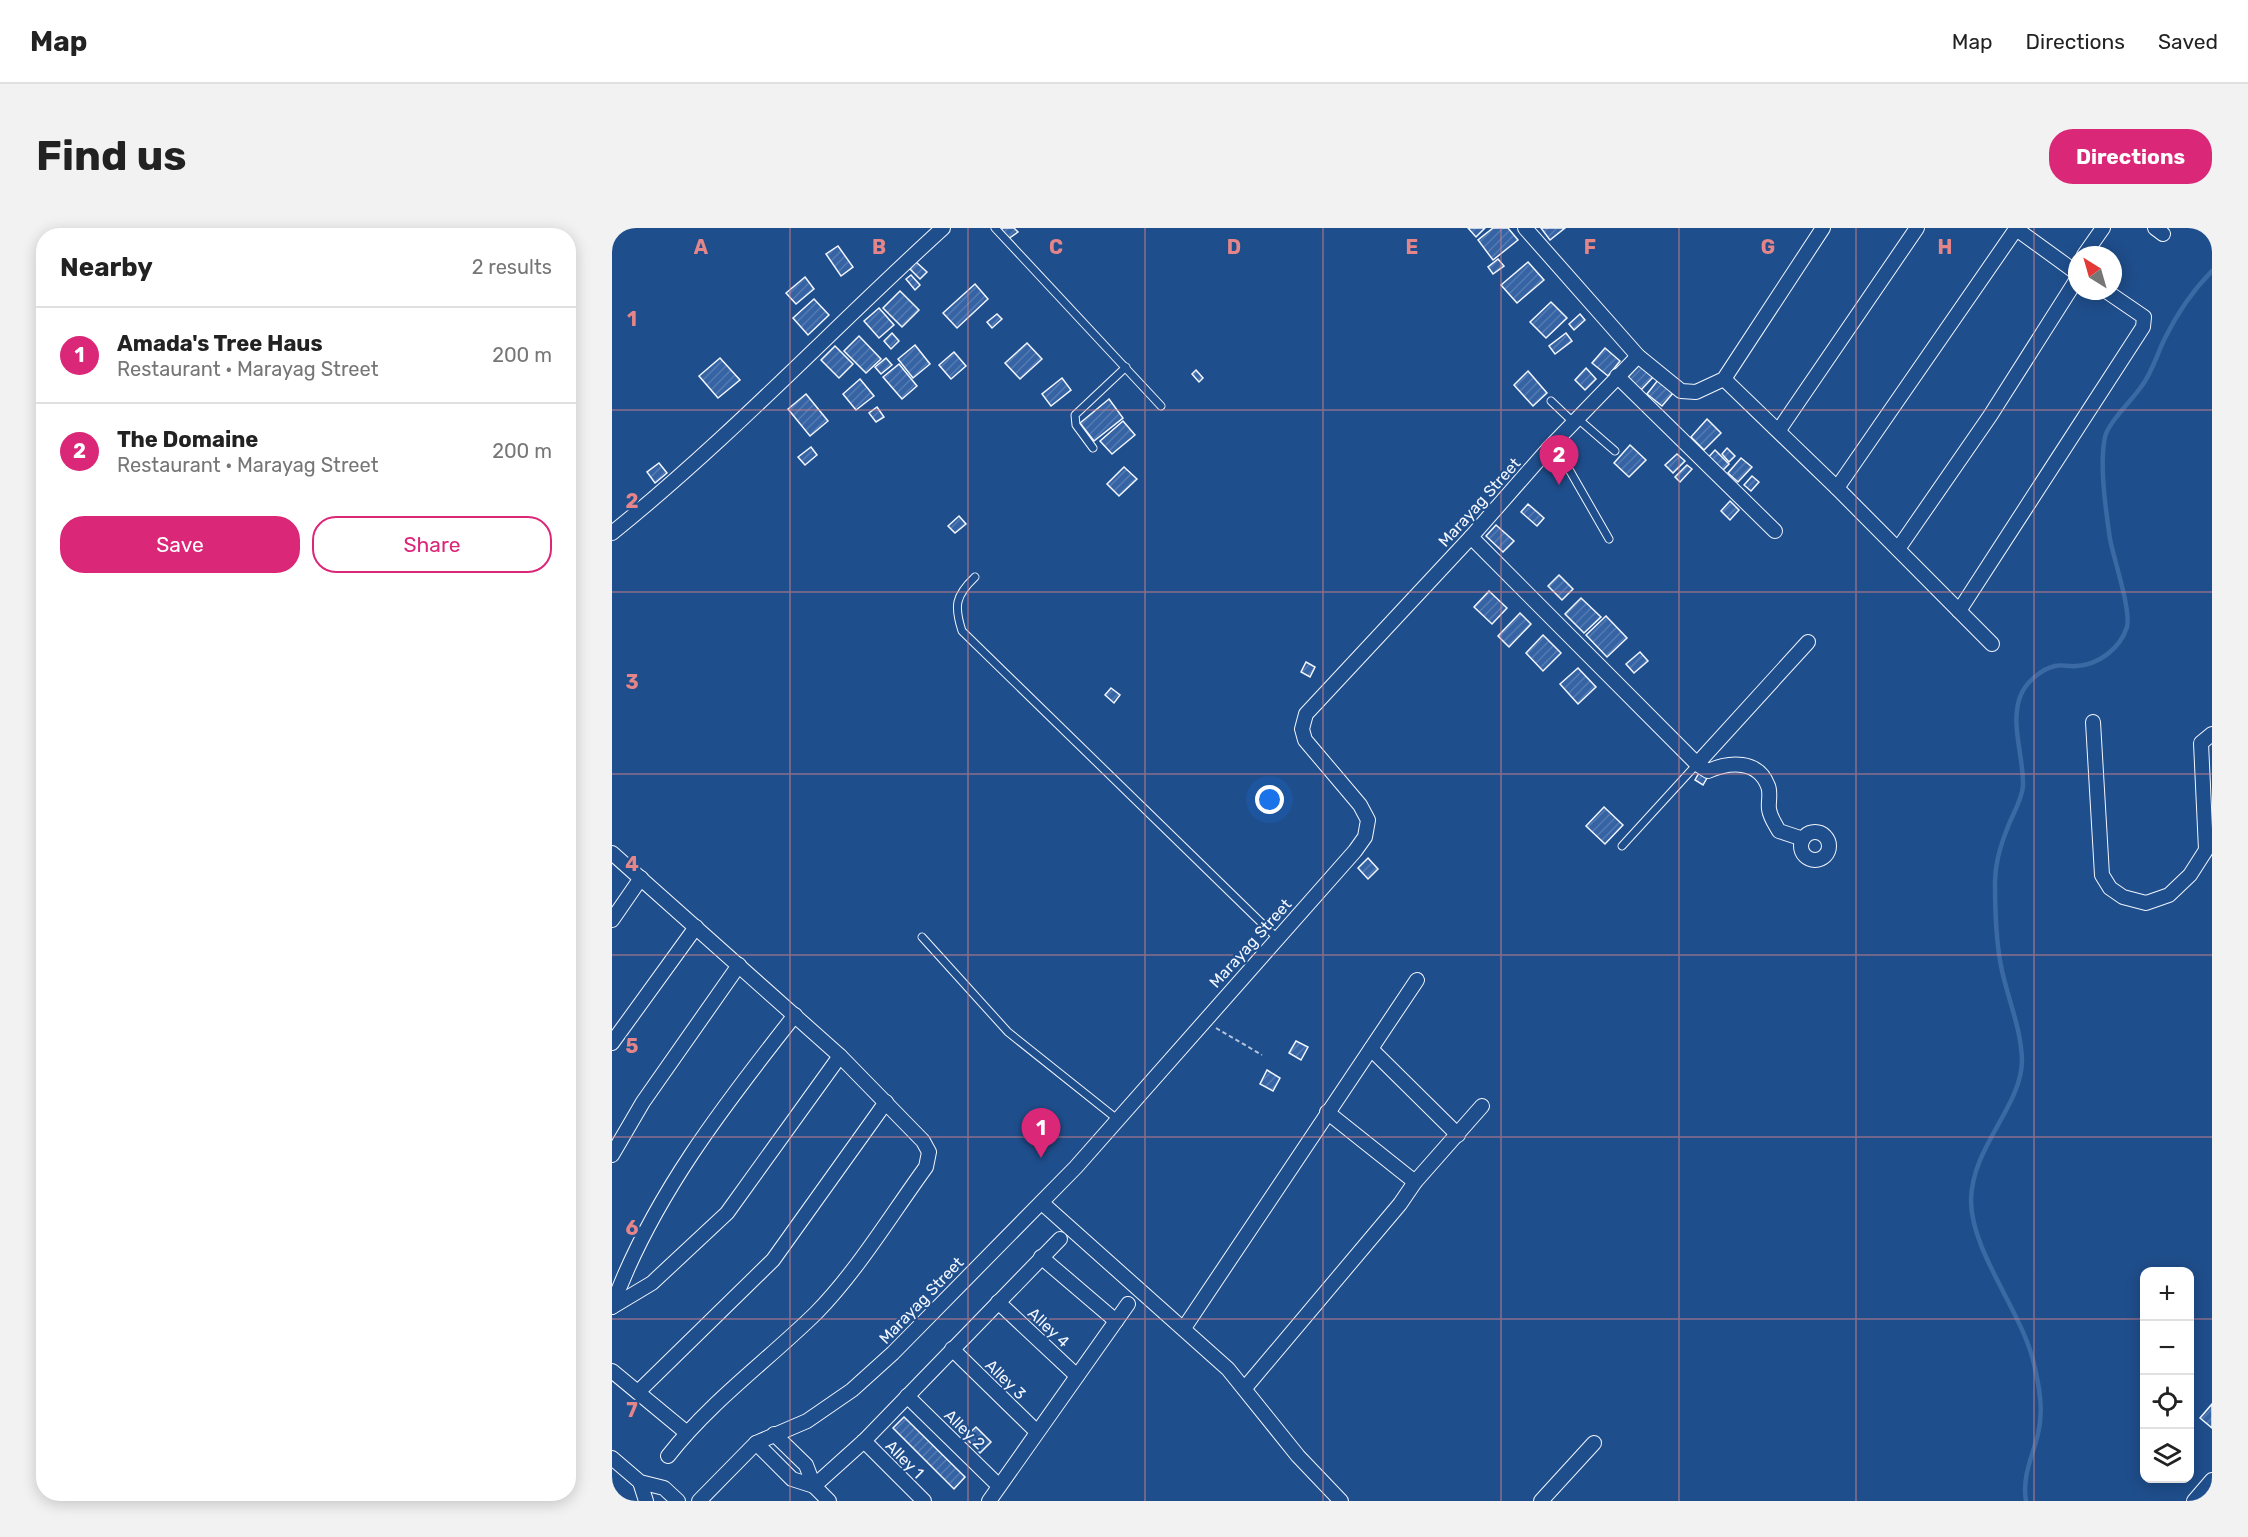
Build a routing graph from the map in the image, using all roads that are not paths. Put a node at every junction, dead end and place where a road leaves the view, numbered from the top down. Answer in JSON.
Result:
{"nodes":[{"id":1,"x":943,"y":228,"type":"edge"},
{"id":2,"x":995,"y":228,"type":"edge"},
{"id":3,"x":1524,"y":228,"type":"edge"},
{"id":4,"x":1823,"y":228,"type":"edge"},
{"id":5,"x":1917,"y":228,"type":"edge"},
{"id":6,"x":2103,"y":228,"type":"edge"},
{"id":7,"x":2015,"y":229,"type":"edge"},
{"id":8,"x":2090,"y":246,"type":"edge"},
{"id":9,"x":2068,"y":266,"type":"edge"},
{"id":10,"x":2068,"y":285,"type":"edge"},
{"id":11,"x":2120,"y":300,"type":"edge"},
{"id":12,"x":1638,"y":356,"type":"junction"},
{"id":13,"x":1126,"y":367,"type":"junction"},
{"id":14,"x":1617,"y":376,"type":"junction"},
{"id":15,"x":1724,"y":379,"type":"junction"},
{"id":16,"x":1551,"y":401,"type":"dead end"},
{"id":17,"x":1161,"y":406,"type":"dead end"},
{"id":18,"x":1575,"y":420,"type":"junction"},
{"id":19,"x":1779,"y":430,"type":"junction"},
{"id":20,"x":1093,"y":448,"type":"dead end"},
{"id":21,"x":1549,"y":448,"type":"junction"},
{"id":22,"x":1615,"y":451,"type":"dead end"},
{"id":23,"x":1838,"y":488,"type":"junction"},
{"id":24,"x":1775,"y":531,"type":"dead end"},
{"id":25,"x":612,"y":533,"type":"edge"},
{"id":26,"x":1471,"y":537,"type":"junction"},
{"id":27,"x":1609,"y":539,"type":"dead end"},
{"id":28,"x":1898,"y":549,"type":"junction"},
{"id":29,"x":975,"y":577,"type":"dead end"},
{"id":30,"x":1959,"y":610,"type":"junction"},
{"id":31,"x":1808,"y":642,"type":"dead end"},
{"id":32,"x":1992,"y":644,"type":"dead end"},
{"id":33,"x":2092,"y":722,"type":"dead end"},
{"id":34,"x":2212,"y":734,"type":"edge"},
{"id":35,"x":1696,"y":764,"type":"junction"},
{"id":36,"x":1803,"y":839,"type":"dead end"},
{"id":37,"x":1622,"y":846,"type":"dead end"},
{"id":38,"x":612,"y":853,"type":"edge"},
{"id":39,"x":641,"y":878,"type":"junction"},
{"id":40,"x":612,"y":919,"type":"edge"},
{"id":41,"x":696,"y":927,"type":"junction"},
{"id":42,"x":922,"y":937,"type":"dead end"},
{"id":43,"x":1277,"y":938,"type":"junction"},
{"id":44,"x":739,"y":965,"type":"junction"},
{"id":45,"x":1417,"y":980,"type":"dead end"},
{"id":46,"x":795,"y":1015,"type":"junction"},
{"id":47,"x":612,"y":1042,"type":"edge"},
{"id":48,"x":1371,"y":1049,"type":"junction"},
{"id":49,"x":840,"y":1056,"type":"junction"},
{"id":50,"x":886,"y":1102,"type":"junction"},
{"id":51,"x":1482,"y":1106,"type":"dead end"},
{"id":52,"x":1327,"y":1112,"type":"junction"},
{"id":53,"x":1117,"y":1119,"type":"junction"},
{"id":54,"x":1458,"y":1135,"type":"junction"},
{"id":55,"x":612,"y":1155,"type":"edge"},
{"id":56,"x":1415,"y":1182,"type":"junction"},
{"id":57,"x":1042,"y":1203,"type":"junction"},
{"id":58,"x":1060,"y":1239,"type":"dead end"},
{"id":59,"x":1041,"y":1257,"type":"junction"},
{"id":60,"x":998,"y":1302,"type":"junction"},
{"id":61,"x":1128,"y":1304,"type":"dead end"},
{"id":62,"x":612,"y":1307,"type":"edge"},
{"id":63,"x":1116,"y":1321,"type":"junction"},
{"id":64,"x":1184,"y":1328,"type":"junction"},
{"id":65,"x":952,"y":1349,"type":"junction"},
{"id":66,"x":612,"y":1371,"type":"edge"},
{"id":67,"x":1077,"y":1376,"type":"junction"},
{"id":68,"x":1245,"y":1388,"type":"junction"},
{"id":69,"x":638,"y":1392,"type":"junction"},
{"id":70,"x":907,"y":1396,"type":"junction"},
{"id":71,"x":1037,"y":1432,"type":"junction"},
{"id":72,"x":687,"y":1433,"type":"junction"},
{"id":73,"x":774,"y":1434,"type":"junction"},
{"id":74,"x":864,"y":1441,"type":"junction"},
{"id":75,"x":756,"y":1443,"type":"junction"},
{"id":76,"x":1594,"y":1443,"type":"dead end"},
{"id":77,"x":668,"y":1456,"type":"dead end"},
{"id":78,"x":612,"y":1458,"type":"edge"},
{"id":79,"x":2212,"y":1480,"type":"edge"},
{"id":80,"x":640,"y":1482,"type":"junction"},
{"id":81,"x":814,"y":1486,"type":"junction"},
{"id":82,"x":999,"y":1486,"type":"junction"},
{"id":83,"x":646,"y":1501,"type":"edge"},
{"id":84,"x":678,"y":1501,"type":"edge"},
{"id":85,"x":699,"y":1501,"type":"edge"},
{"id":86,"x":829,"y":1501,"type":"edge"},
{"id":87,"x":924,"y":1501,"type":"edge"},
{"id":88,"x":988,"y":1501,"type":"edge"},
{"id":89,"x":1341,"y":1501,"type":"edge"},
{"id":90,"x":1541,"y":1501,"type":"edge"},
{"id":91,"x":2194,"y":1501,"type":"edge"}],
"edges":[{"from":1,"to":25,"type":"street"},
{"from":2,"to":13,"type":"lane"},
{"from":3,"to":12,"type":"street"},
{"from":4,"to":15,"type":"street"},
{"from":5,"to":19,"type":"street"},
{"from":6,"to":8,"type":"street"},
{"from":7,"to":9,"type":"street"},
{"from":7,"to":23,"type":"street"},
{"from":10,"to":28,"type":"street"},
{"from":11,"to":30,"type":"street"},
{"from":12,"to":14,"type":"street","name":"Marayag Street"},
{"from":12,"to":15,"type":"street"},
{"from":13,"to":17,"type":"lane"},
{"from":13,"to":20,"type":"lane"},
{"from":14,"to":18,"type":"street","name":"Marayag Street"},
{"from":14,"to":24,"type":"street"},
{"from":15,"to":19,"type":"street"},
{"from":16,"to":18,"type":"lane"},
{"from":18,"to":21,"type":"street","name":"Marayag Street"},
{"from":18,"to":22,"type":"lane"},
{"from":19,"to":23,"type":"street"},
{"from":21,"to":26,"type":"street","name":"Marayag Street"},
{"from":21,"to":27,"type":"lane"},
{"from":23,"to":28,"type":"street"},
{"from":26,"to":35,"type":"street"},
{"from":26,"to":43,"type":"street","name":"Marayag Street"},
{"from":28,"to":30,"type":"street"},
{"from":29,"to":43,"type":"lane"},
{"from":30,"to":32,"type":"street"},
{"from":31,"to":35,"type":"street"},
{"from":33,"to":34,"type":"street"},
{"from":35,"to":36,"type":"street"},
{"from":35,"to":37,"type":"lane"},
{"from":38,"to":39,"type":"street"},
{"from":39,"to":40,"type":"street"},
{"from":39,"to":41,"type":"street"},
{"from":41,"to":44,"type":"street"},
{"from":41,"to":47,"type":"street"},
{"from":42,"to":53,"type":"lane"},
{"from":43,"to":53,"type":"street","name":"Marayag Street"},
{"from":44,"to":46,"type":"street"},
{"from":44,"to":55,"type":"street"},
{"from":45,"to":48,"type":"street"},
{"from":46,"to":49,"type":"street"},
{"from":46,"to":62,"type":"street"},
{"from":48,"to":52,"type":"street"},
{"from":48,"to":54,"type":"street"},
{"from":49,"to":50,"type":"street"},
{"from":49,"to":62,"type":"street"},
{"from":50,"to":69,"type":"street"},
{"from":50,"to":72,"type":"street"},
{"from":51,"to":54,"type":"street"},
{"from":52,"to":56,"type":"street"},
{"from":52,"to":64,"type":"street"},
{"from":53,"to":57,"type":"street","name":"Marayag Street"},
{"from":54,"to":56,"type":"street"},
{"from":56,"to":68,"type":"street"},
{"from":57,"to":64,"type":"street"},
{"from":57,"to":73,"type":"street","name":"Marayag Street"},
{"from":58,"to":59,"type":"street"},
{"from":59,"to":60,"type":"street"},
{"from":59,"to":63,"type":"street"},
{"from":60,"to":65,"type":"street"},
{"from":60,"to":67,"type":"street","name":"Alley 4"},
{"from":61,"to":63,"type":"street"},
{"from":63,"to":67,"type":"street"},
{"from":64,"to":68,"type":"street"},
{"from":65,"to":70,"type":"street"},
{"from":65,"to":71,"type":"street","name":"Alley 3"},
{"from":66,"to":69,"type":"street"},
{"from":67,"to":71,"type":"street"},
{"from":68,"to":89,"type":"street"},
{"from":69,"to":72,"type":"street"},
{"from":70,"to":74,"type":"street"},
{"from":70,"to":82,"type":"street","name":"Alley 2"},
{"from":71,"to":82,"type":"street"},
{"from":72,"to":77,"type":"street"},
{"from":73,"to":75,"type":"street","name":"Marayag Street"},
{"from":73,"to":81,"type":"street"},
{"from":74,"to":81,"type":"street"},
{"from":74,"to":87,"type":"street","name":"Alley 1"},
{"from":75,"to":81,"type":"street"},
{"from":75,"to":85,"type":"street","name":"Marayag Street"},
{"from":76,"to":90,"type":"street"},
{"from":78,"to":80,"type":"street"},
{"from":79,"to":91,"type":"street"},
{"from":80,"to":83,"type":"street"},
{"from":80,"to":84,"type":"street"},
{"from":81,"to":86,"type":"street"},
{"from":82,"to":88,"type":"street"}]}
